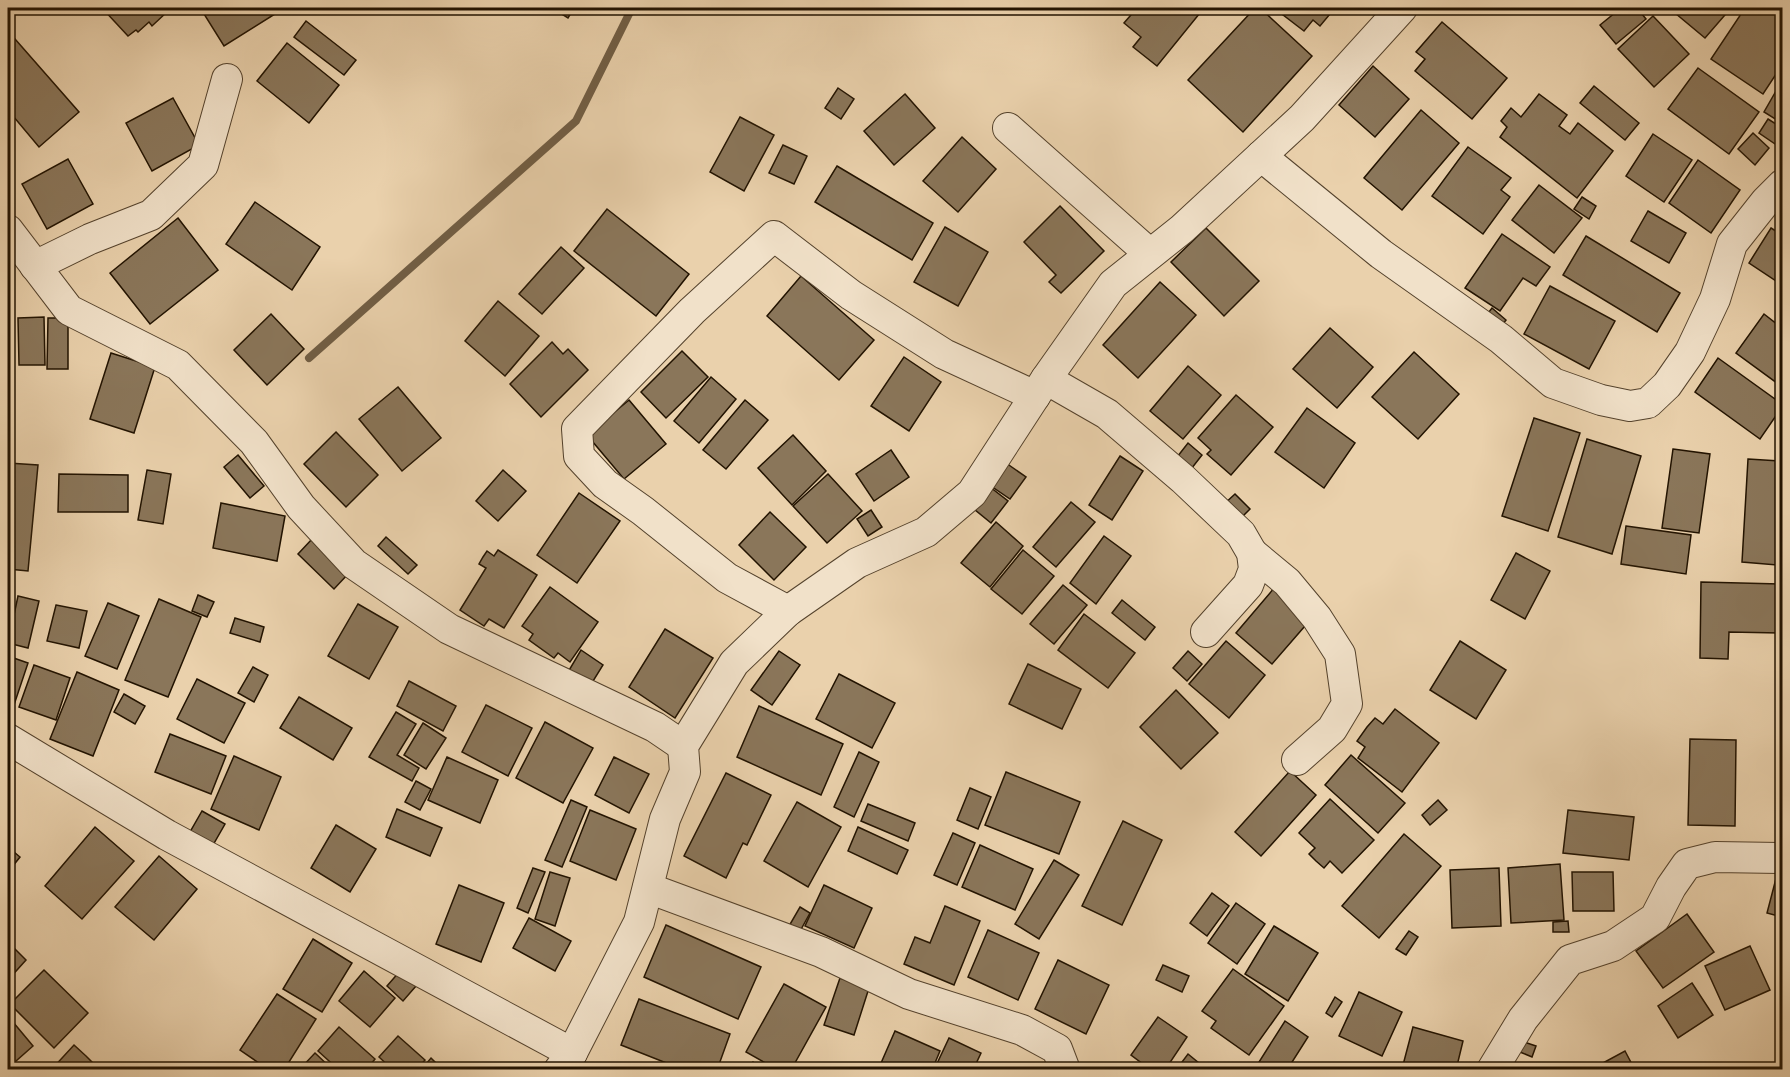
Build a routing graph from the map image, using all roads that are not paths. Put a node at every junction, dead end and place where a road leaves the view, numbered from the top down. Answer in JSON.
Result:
{"nodes":[{"id":1,"x":1402,"y":8,"type":"edge"},
{"id":2,"x":227,"y":79,"type":"dead end"},
{"id":3,"x":1008,"y":128,"type":"dead end"},
{"id":4,"x":1261,"y":156,"type":"junction"},
{"id":5,"x":1782,"y":185,"type":"edge"},
{"id":6,"x":8,"y":230,"type":"edge"},
{"id":7,"x":1150,"y":254,"type":"junction"},
{"id":8,"x":35,"y":266,"type":"junction"},
{"id":9,"x":1041,"y":388,"type":"junction"},
{"id":10,"x":1252,"y":554,"type":"junction"},
{"id":11,"x":788,"y":612,"type":"junction"},
{"id":12,"x":1206,"y":632,"type":"dead end"},
{"id":13,"x":8,"y":739,"type":"edge"},
{"id":14,"x":682,"y":746,"type":"junction"},
{"id":15,"x":1297,"y":760,"type":"dead end"},
{"id":16,"x":1782,"y":858,"type":"edge"},
{"id":17,"x":648,"y":888,"type":"junction"},
{"id":18,"x":566,"y":1061,"type":"edge"},
{"id":19,"x":1065,"y":1070,"type":"edge"},
{"id":20,"x":1492,"y":1070,"type":"edge"}],
"edges":[{"from":1,"to":4,"type":"street"},
{"from":2,"to":8,"type":"street"},
{"from":3,"to":7,"type":"street"},
{"from":4,"to":5,"type":"street"},
{"from":4,"to":7,"type":"street"},
{"from":6,"to":8,"type":"street"},
{"from":7,"to":9,"type":"street"},
{"from":8,"to":14,"type":"street"},
{"from":9,"to":10,"type":"street"},
{"from":9,"to":11,"type":"street"},
{"from":9,"to":11,"type":"street"},
{"from":10,"to":12,"type":"street"},
{"from":10,"to":15,"type":"street"},
{"from":11,"to":14,"type":"street"},
{"from":13,"to":18,"type":"street"},
{"from":14,"to":17,"type":"street"},
{"from":16,"to":20,"type":"street"},
{"from":17,"to":18,"type":"street"},
{"from":17,"to":19,"type":"street"}]}
